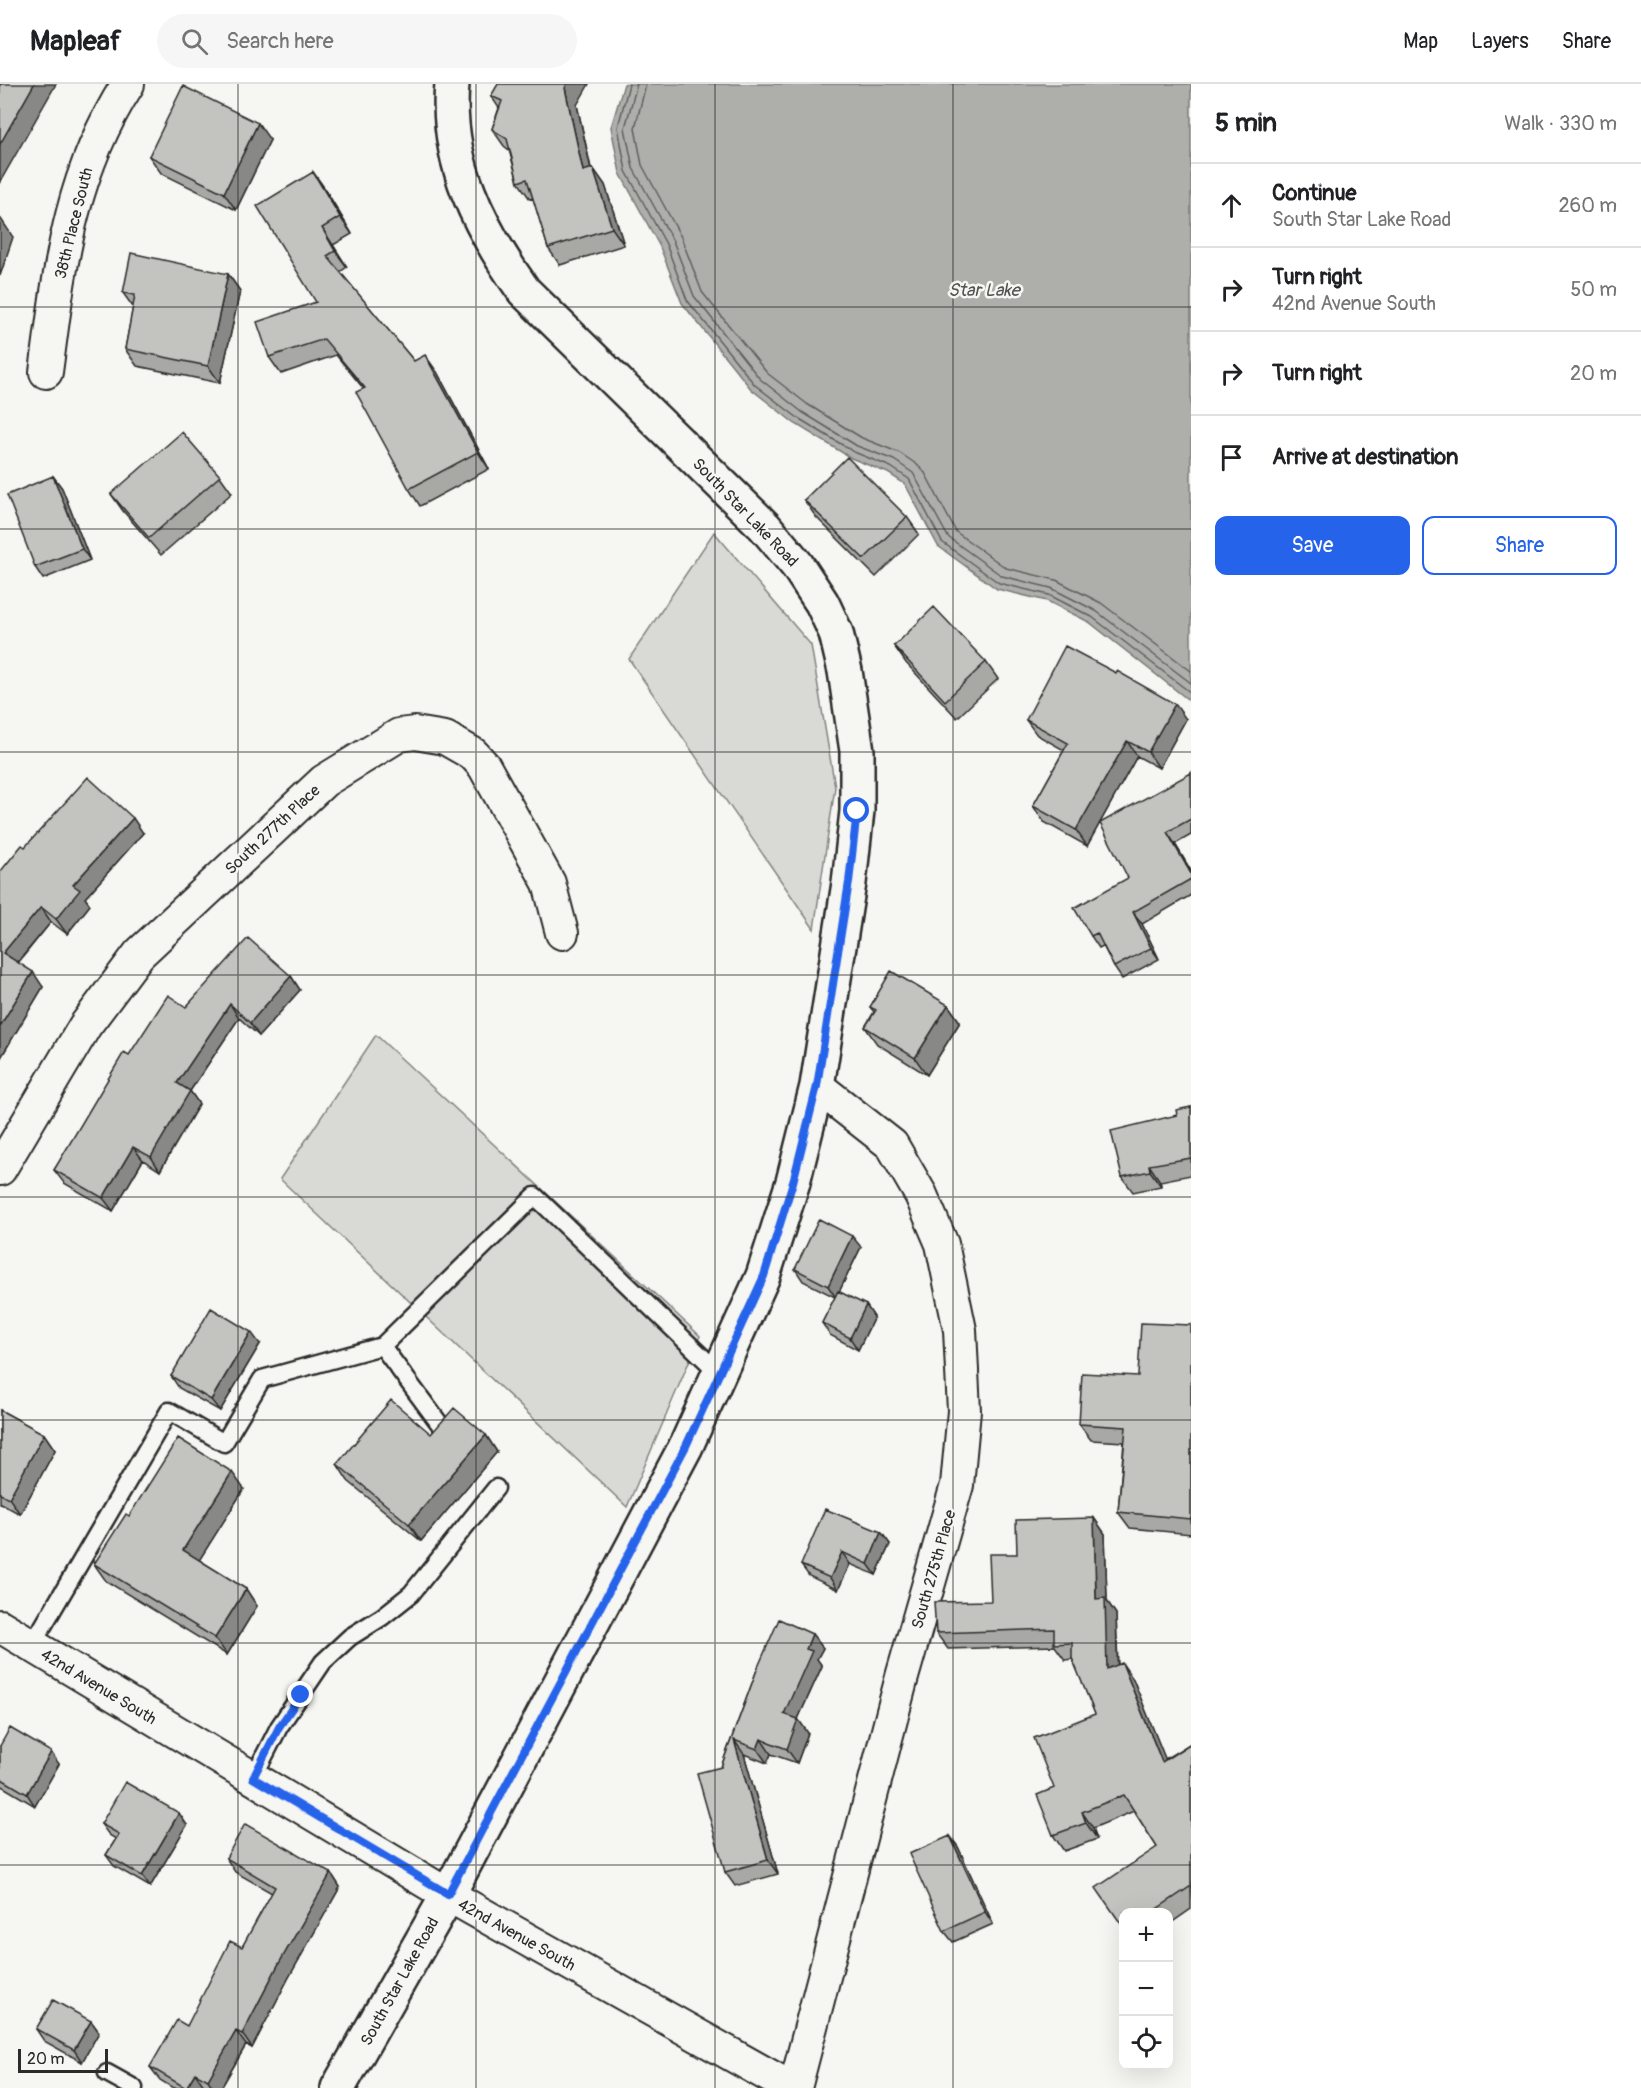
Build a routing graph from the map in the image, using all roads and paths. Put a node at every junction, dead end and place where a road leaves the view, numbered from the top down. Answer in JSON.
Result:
{"nodes":[{"id":1,"x":129,"y":84,"type":"edge"},
{"id":2,"x":452,"y":84,"type":"edge"},
{"id":3,"x":46,"y":372,"type":"dead end"},
{"id":4,"x":562,"y":933,"type":"dead end"},
{"id":5,"x":817,"y":1086,"type":"junction"},
{"id":6,"x":0,"y":1169,"type":"edge"},
{"id":7,"x":382,"y":1346,"type":"junction"},
{"id":8,"x":719,"y":1373,"type":"junction"},
{"id":9,"x":442,"y":1427,"type":"edge"},
{"id":10,"x":496,"y":1488,"type":"dead end"},
{"id":11,"x":0,"y":1626,"type":"edge"},
{"id":12,"x":32,"y":1645,"type":"junction"},
{"id":13,"x":253,"y":1778,"type":"junction"},
{"id":14,"x":448,"y":1894,"type":"junction"},
{"id":15,"x":107,"y":2073,"type":"dead end"},
{"id":16,"x":134,"y":2088,"type":"edge"},
{"id":17,"x":338,"y":2088,"type":"edge"},
{"id":18,"x":793,"y":2088,"type":"edge"}],
"edges":[{"from":1,"to":3,"type":"street","name":"38th Place South"},
{"from":2,"to":5,"type":"street","name":"South Star Lake Road"},
{"from":4,"to":6,"type":"street","name":"South 277th Place"},
{"from":5,"to":8,"type":"street","name":"South Star Lake Road"},
{"from":5,"to":18,"type":"street","name":"South 275th Place"},
{"from":7,"to":8,"type":"lane"},
{"from":7,"to":9,"type":"lane"},
{"from":7,"to":12,"type":"lane"},
{"from":8,"to":14,"type":"street","name":"South Star Lake Road"},
{"from":10,"to":13,"type":"lane"},
{"from":11,"to":12,"type":"street","name":"42nd Avenue South"},
{"from":12,"to":13,"type":"street","name":"42nd Avenue South"},
{"from":13,"to":14,"type":"street","name":"42nd Avenue South"},
{"from":14,"to":17,"type":"street","name":"South Star Lake Road"},
{"from":14,"to":18,"type":"street","name":"42nd Avenue South"},
{"from":15,"to":16,"type":"lane"}]}
